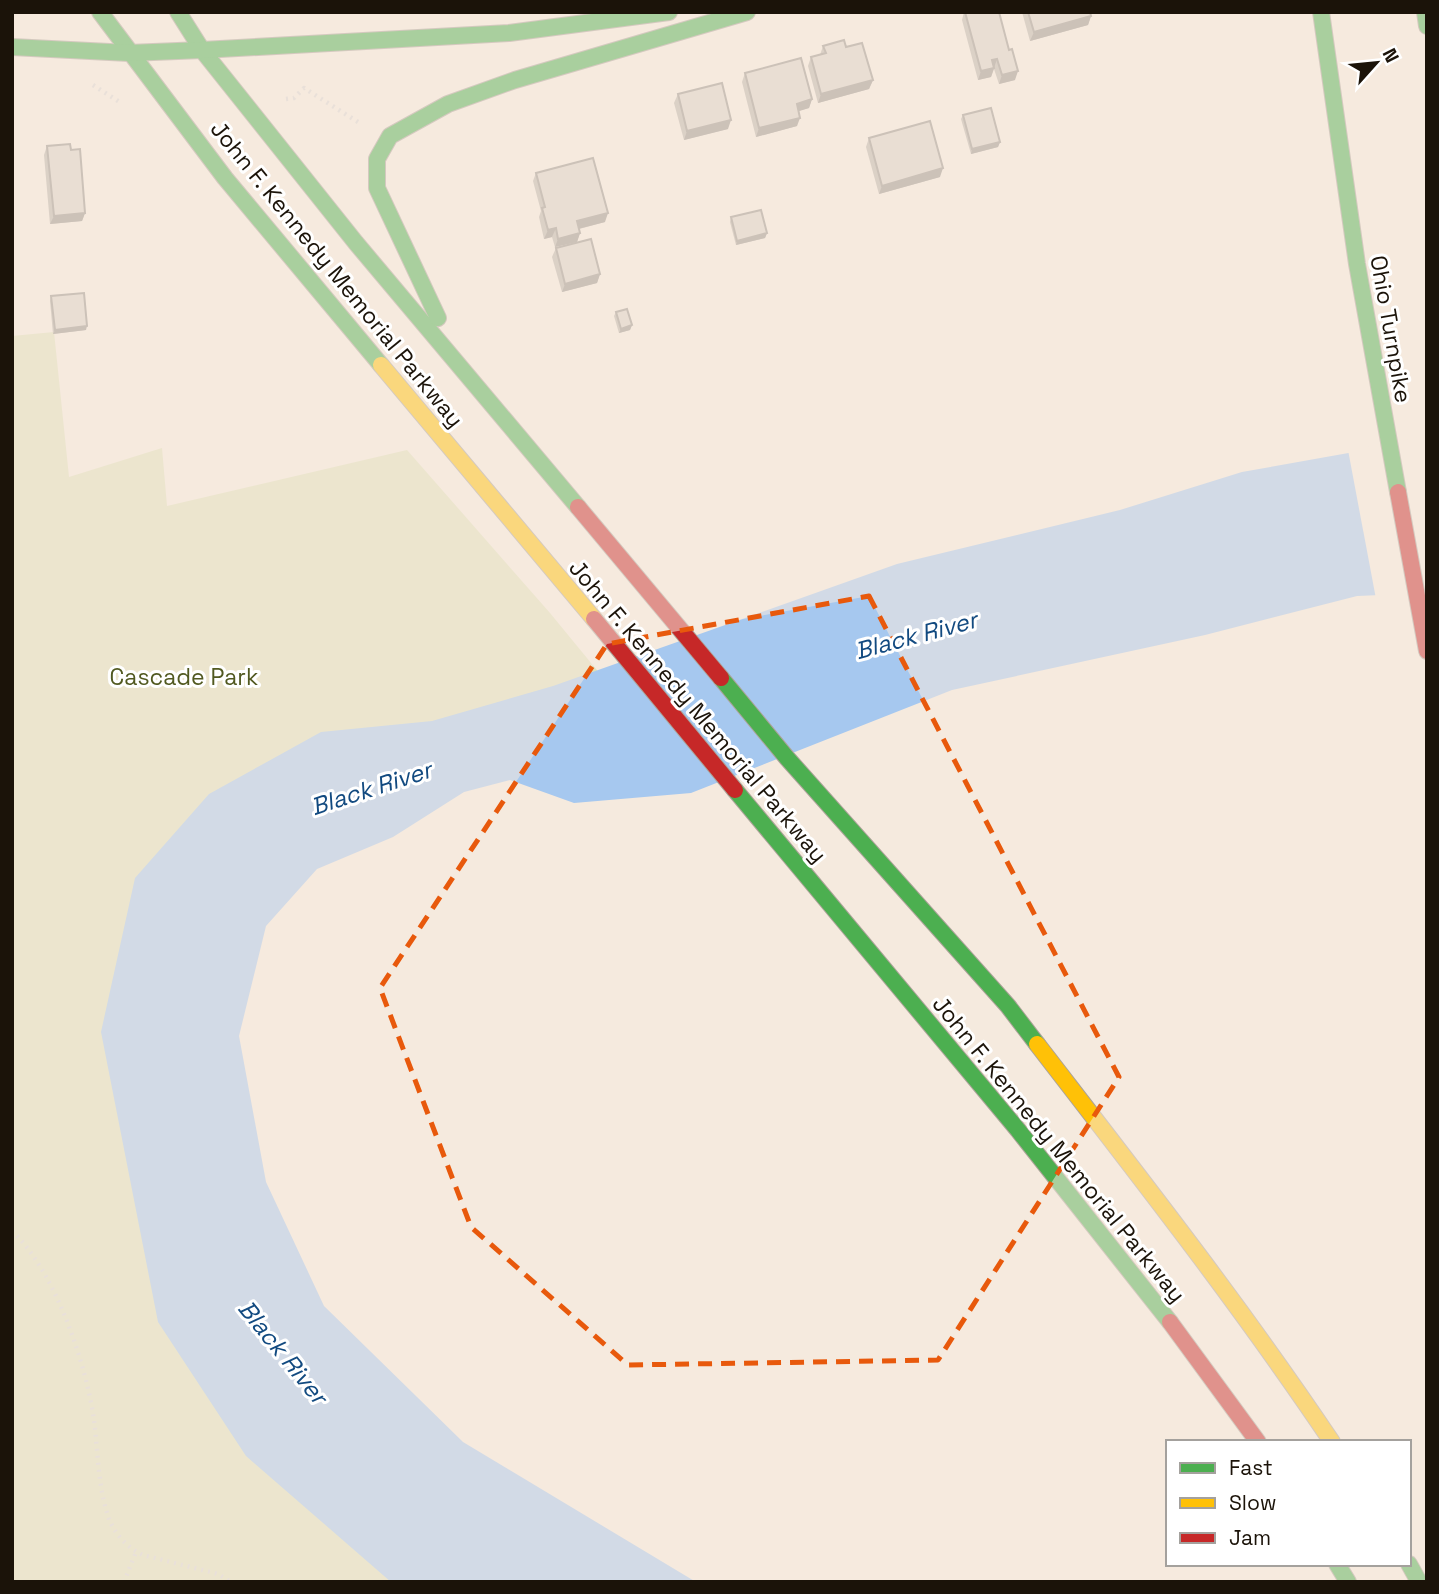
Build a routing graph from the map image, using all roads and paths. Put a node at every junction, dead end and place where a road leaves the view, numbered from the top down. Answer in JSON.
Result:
{"nodes":[{"id":1,"x":100,"y":12,"type":"edge"},
{"id":2,"x":178,"y":12,"type":"edge"},
{"id":3,"x":669,"y":12,"type":"edge"},
{"id":4,"x":747,"y":12,"type":"edge"},
{"id":5,"x":1321,"y":12,"type":"edge"},
{"id":6,"x":1425,"y":12,"type":"edge"},
{"id":7,"x":1427,"y":26,"type":"edge"},
{"id":8,"x":12,"y":47,"type":"edge"},
{"id":9,"x":202,"y":50,"type":"junction"},
{"id":10,"x":129,"y":53,"type":"junction"},
{"id":11,"x":246,"y":106,"type":"junction"},
{"id":12,"x":388,"y":139,"type":"junction"},
{"id":13,"x":464,"y":370,"type":"junction"},
{"id":14,"x":1427,"y":651,"type":"edge"},
{"id":15,"x":12,"y":1231,"type":"edge"},
{"id":16,"x":1257,"y":1440,"type":"edge"},
{"id":17,"x":1331,"y":1440,"type":"edge"},
{"id":18,"x":136,"y":1552,"type":"junction"},
{"id":19,"x":1338,"y":1566,"type":"edge"},
{"id":20,"x":1410,"y":1566,"type":"edge"},
{"id":21,"x":124,"y":1582,"type":"edge"},
{"id":22,"x":232,"y":1582,"type":"edge"},
{"id":23,"x":1348,"y":1582,"type":"edge"},
{"id":24,"x":1419,"y":1582,"type":"edge"}],
"edges":[{"from":1,"to":10,"type":"main road","name":"John F. Kennedy Memorial Parkway"},
{"from":2,"to":9,"type":"main road","name":"John F. Kennedy Memorial Parkway"},
{"from":3,"to":9,"type":"main road"},
{"from":4,"to":12,"type":"main road"},
{"from":5,"to":14,"type":"main road","name":"Ohio Turnpike"},
{"from":6,"to":7,"type":"main road"},
{"from":8,"to":10,"type":"main road"},
{"from":9,"to":10,"type":"main road"},
{"from":9,"to":11,"type":"main road","name":"John F. Kennedy Memorial Parkway"},
{"from":10,"to":16,"type":"main road","name":"John F. Kennedy Memorial Parkway"},
{"from":11,"to":12,"type":"path"},
{"from":11,"to":13,"type":"main road","name":"John F. Kennedy Memorial Parkway"},
{"from":12,"to":13,"type":"main road"},
{"from":13,"to":17,"type":"main road","name":"John F. Kennedy Memorial Parkway"},
{"from":15,"to":18,"type":"path"},
{"from":18,"to":21,"type":"path"},
{"from":18,"to":22,"type":"path"},
{"from":19,"to":23,"type":"main road"},
{"from":20,"to":24,"type":"main road"}]}
